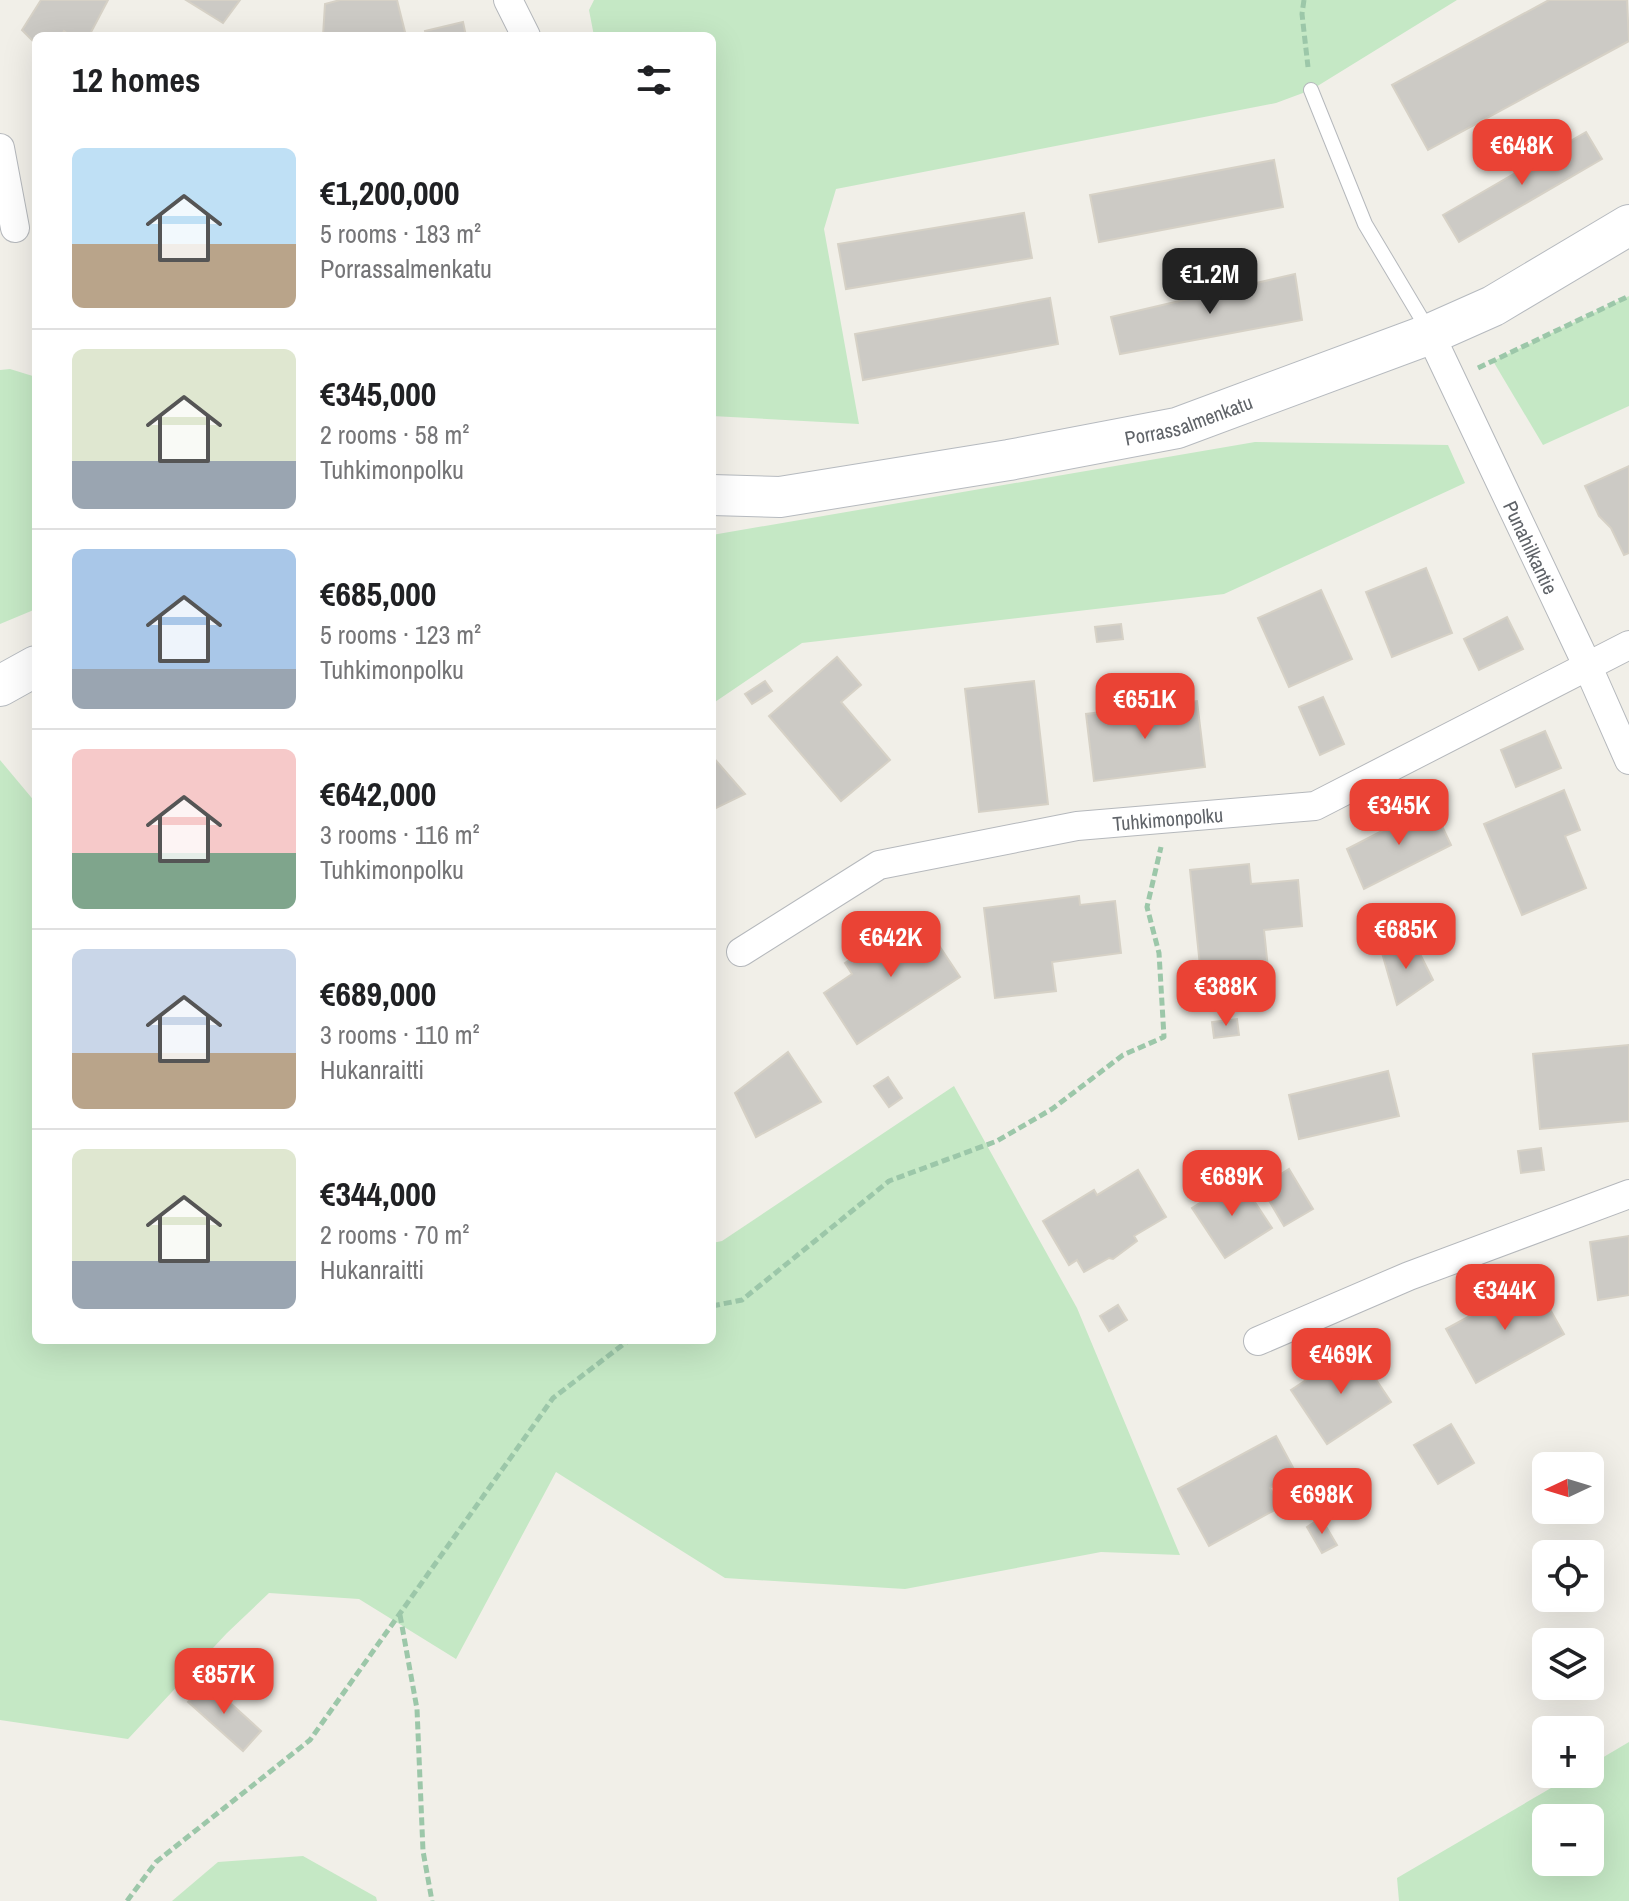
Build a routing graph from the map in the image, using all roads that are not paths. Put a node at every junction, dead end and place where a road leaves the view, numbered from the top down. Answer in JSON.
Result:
{"nodes":[{"id":1,"x":508,"y":0,"type":"edge"},
{"id":2,"x":524,"y":32,"type":"edge"},
{"id":3,"x":1311,"y":90,"type":"road end"},
{"id":4,"x":0,"y":148,"type":"edge"},
{"id":5,"x":1629,"y":225,"type":"edge"},
{"id":6,"x":15,"y":228,"type":"dead end"},
{"id":7,"x":1430,"y":334,"type":"junction"},
{"id":8,"x":716,"y":495,"type":"edge"},
{"id":9,"x":1629,"y":645,"type":"edge"},
{"id":10,"x":1588,"y":667,"type":"junction"},
{"id":11,"x":32,"y":668,"type":"edge"},
{"id":12,"x":0,"y":686,"type":"edge"},
{"id":13,"x":1629,"y":760,"type":"edge"},
{"id":14,"x":741,"y":952,"type":"dead end"},
{"id":15,"x":1629,"y":1194,"type":"edge"},
{"id":16,"x":1258,"y":1341,"type":"dead end"}],
"edges":[{"from":1,"to":2,"type":"street"},
{"from":3,"to":7,"type":"lane"},
{"from":4,"to":6,"type":"street"},
{"from":5,"to":7,"type":"street","name":"Porrassalmenkatu"},
{"from":7,"to":8,"type":"street","name":"Porrassalmenkatu"},
{"from":7,"to":10,"type":"street","name":"Punahilkantie"},
{"from":9,"to":10,"type":"street","name":"Tuhkimonpolku"},
{"from":10,"to":13,"type":"street","name":"Punahilkantie"},
{"from":10,"to":14,"type":"street","name":"Tuhkimonpolku"},
{"from":11,"to":12,"type":"street"},
{"from":15,"to":16,"type":"street"}]}
